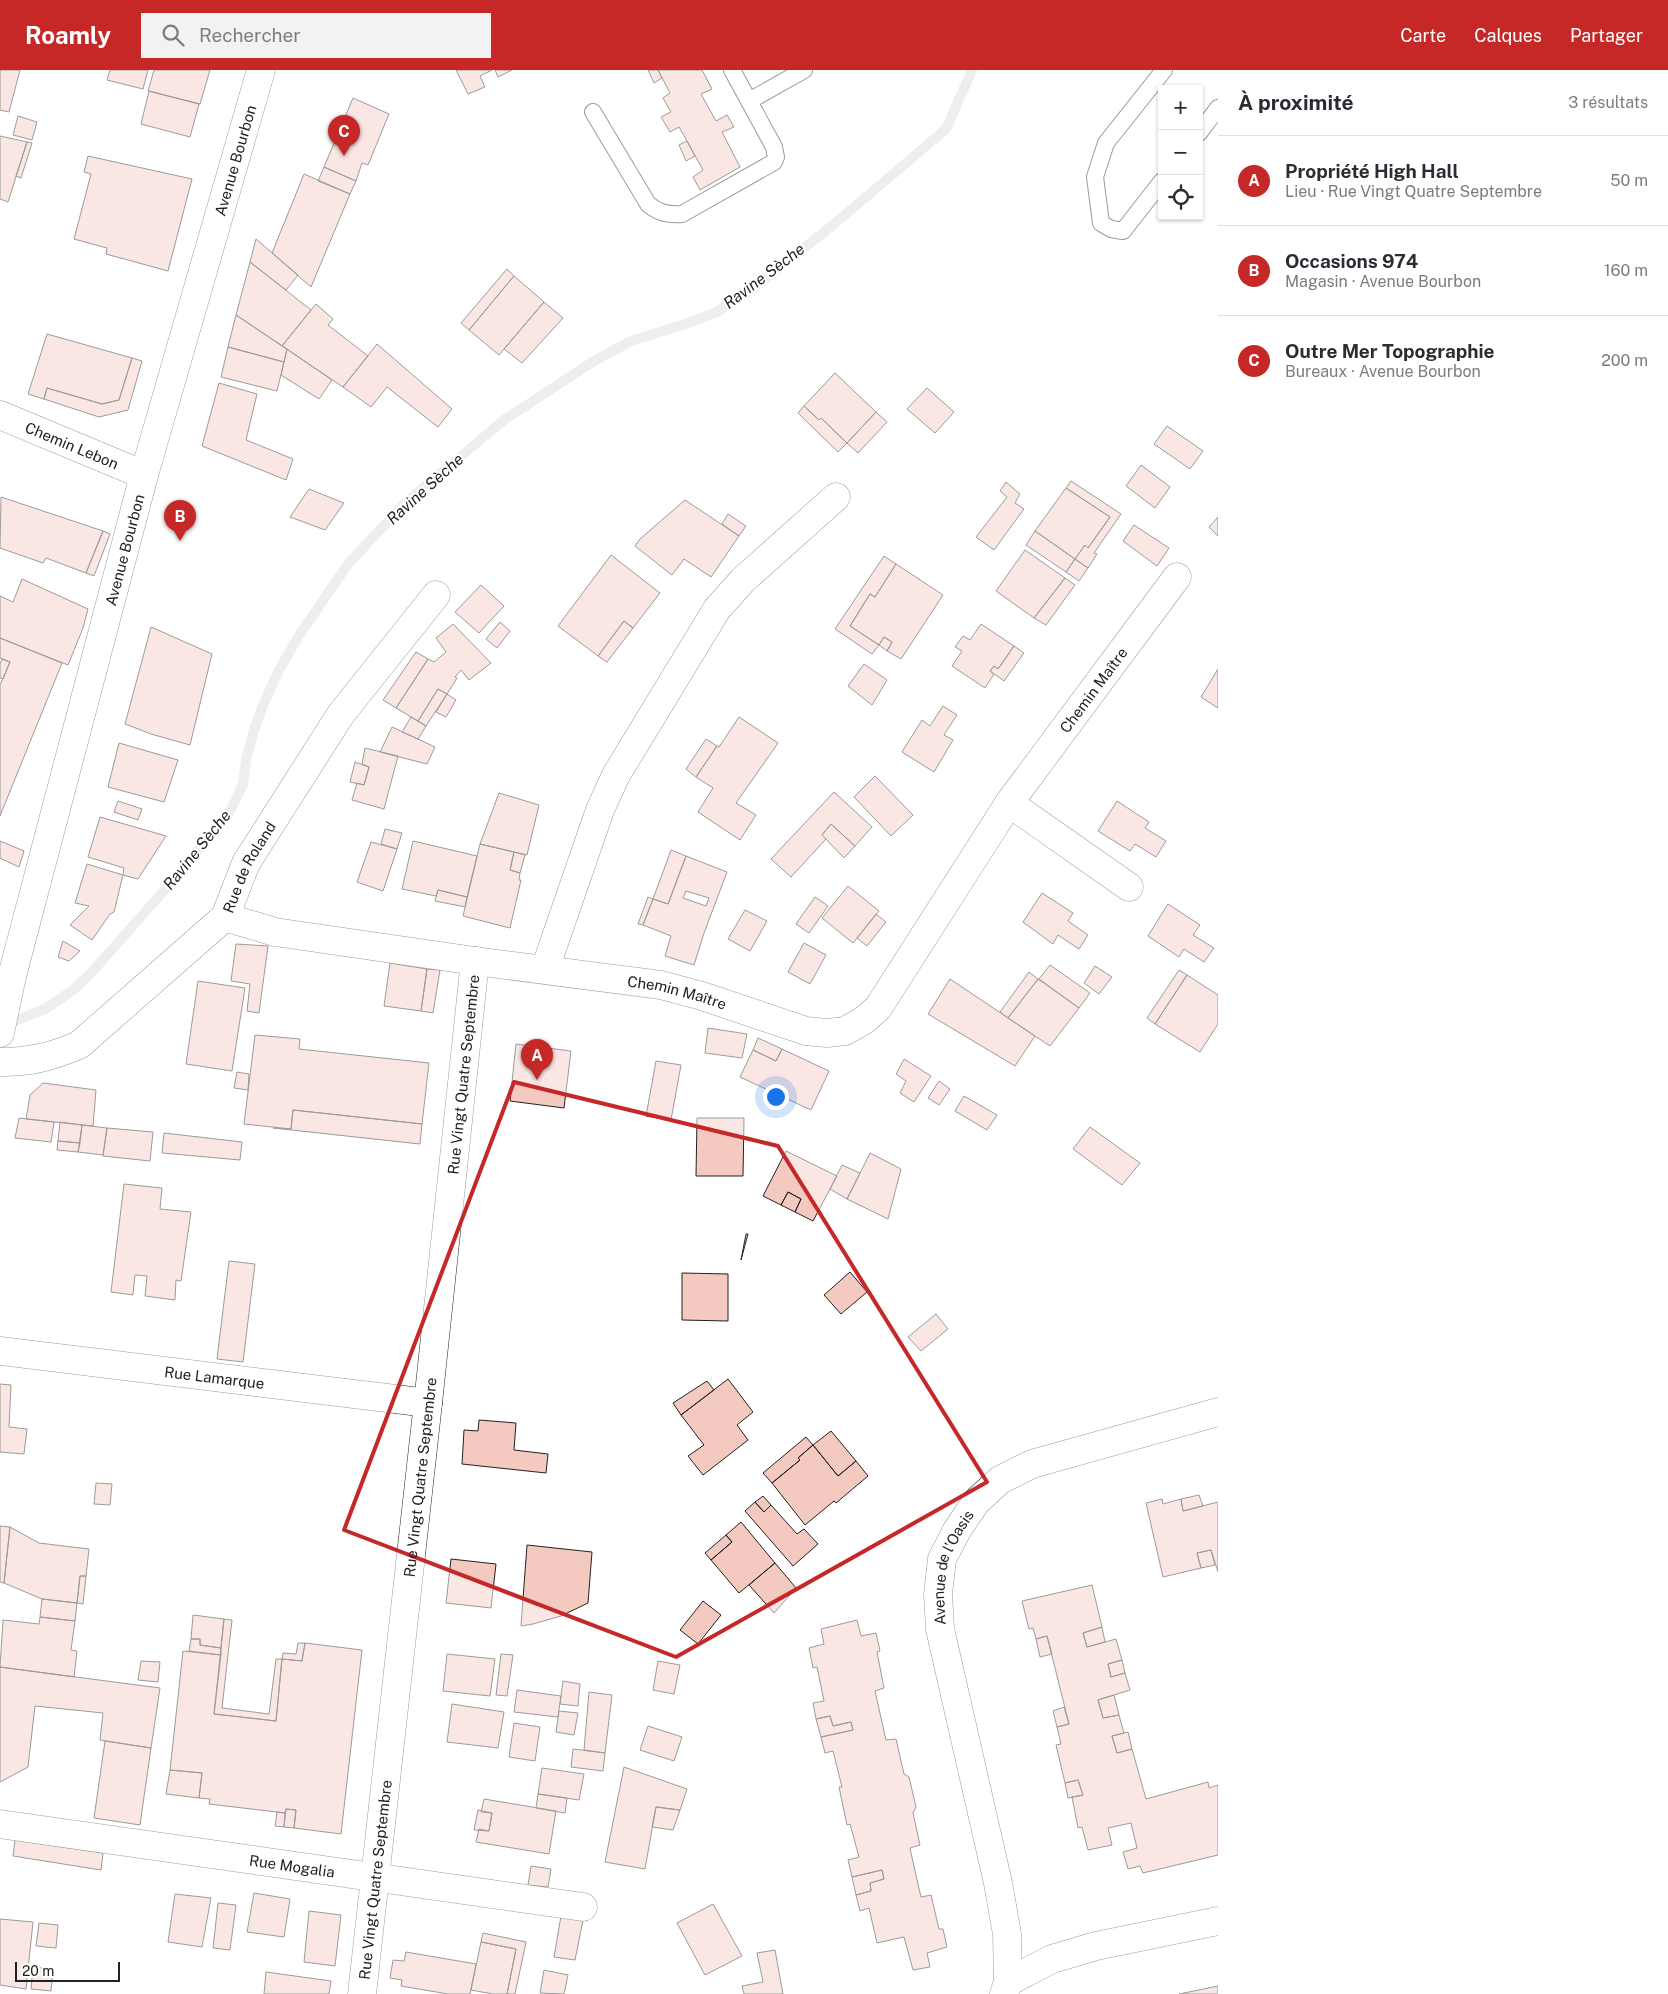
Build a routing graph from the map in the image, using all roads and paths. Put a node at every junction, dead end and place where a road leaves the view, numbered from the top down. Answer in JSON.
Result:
{"nodes":[{"id":1,"x":261,"y":70,"type":"edge"},
{"id":2,"x":732,"y":70,"type":"edge"},
{"id":3,"x":804,"y":70,"type":"edge"},
{"id":4,"x":1164,"y":70,"type":"edge"},
{"id":5,"x":749,"y":101,"type":"junction"},
{"id":6,"x":1218,"y":108,"type":"edge"},
{"id":7,"x":592,"y":112,"type":"dead end"},
{"id":8,"x":1201,"y":130,"type":"edge"},
{"id":9,"x":1158,"y":186,"type":"edge"},
{"id":10,"x":0,"y":415,"type":"edge"},
{"id":11,"x":144,"y":475,"type":"junction"},
{"id":12,"x":836,"y":497,"type":"dead end"},
{"id":13,"x":1177,"y":577,"type":"dead end"},
{"id":14,"x":436,"y":595,"type":"dead end"},
{"id":15,"x":1009,"y":803,"type":"junction"},
{"id":16,"x":1129,"y":887,"type":"dead end"},
{"id":17,"x":225,"y":918,"type":"junction"},
{"id":18,"x":475,"y":961,"type":"junction"},
{"id":19,"x":545,"y":970,"type":"junction"},
{"id":20,"x":7,"y":982,"type":"edge"},
{"id":21,"x":0,"y":1033,"type":"edge"},
{"id":22,"x":0,"y":1062,"type":"edge"},
{"id":23,"x":0,"y":1351,"type":"edge"},
{"id":24,"x":428,"y":1403,"type":"junction"},
{"id":25,"x":1218,"y":1412,"type":"edge"},
{"id":26,"x":0,"y":1824,"type":"edge"},
{"id":27,"x":374,"y":1877,"type":"junction"},
{"id":28,"x":583,"y":1907,"type":"dead end"},
{"id":29,"x":1218,"y":1921,"type":"edge"},
{"id":30,"x":1006,"y":1988,"type":"edge"},
{"id":31,"x":362,"y":1994,"type":"edge"}],
"edges":[{"from":1,"to":11,"type":"street","name":"Avenue Bourbon"},
{"from":2,"to":5,"type":"lane"},
{"from":3,"to":5,"type":"lane"},
{"from":4,"to":9,"type":"lane"},
{"from":5,"to":7,"type":"lane"},
{"from":6,"to":8,"type":"lane"},
{"from":10,"to":11,"type":"street","name":"Chemin Lebon"},
{"from":11,"to":20,"type":"street","name":"Avenue Bourbon"},
{"from":12,"to":19,"type":"street"},
{"from":13,"to":15,"type":"street","name":"Chemin Maître"},
{"from":14,"to":17,"type":"street","name":"Rue de Roland"},
{"from":15,"to":16,"type":"street"},
{"from":15,"to":19,"type":"street","name":"Chemin Maître"},
{"from":17,"to":18,"type":"street","name":"Chemin Maître"},
{"from":17,"to":22,"type":"street","name":"Rue de Roland"},
{"from":18,"to":19,"type":"street","name":"Chemin Maître"},
{"from":18,"to":24,"type":"street","name":"Rue Vingt Quatre Septembre"},
{"from":20,"to":21,"type":"street","name":"Avenue Bourbon"},
{"from":23,"to":24,"type":"street","name":"Rue Lamarque"},
{"from":24,"to":27,"type":"street","name":"Rue Vingt Quatre Septembre"},
{"from":25,"to":30,"type":"street","name":"Avenue de l'Oasis"},
{"from":26,"to":27,"type":"street","name":"Rue Mogalia"},
{"from":27,"to":28,"type":"street","name":"Rue Mogalia"},
{"from":27,"to":31,"type":"street","name":"Rue Vingt Quatre Septembre"},
{"from":29,"to":30,"type":"street"}]}
